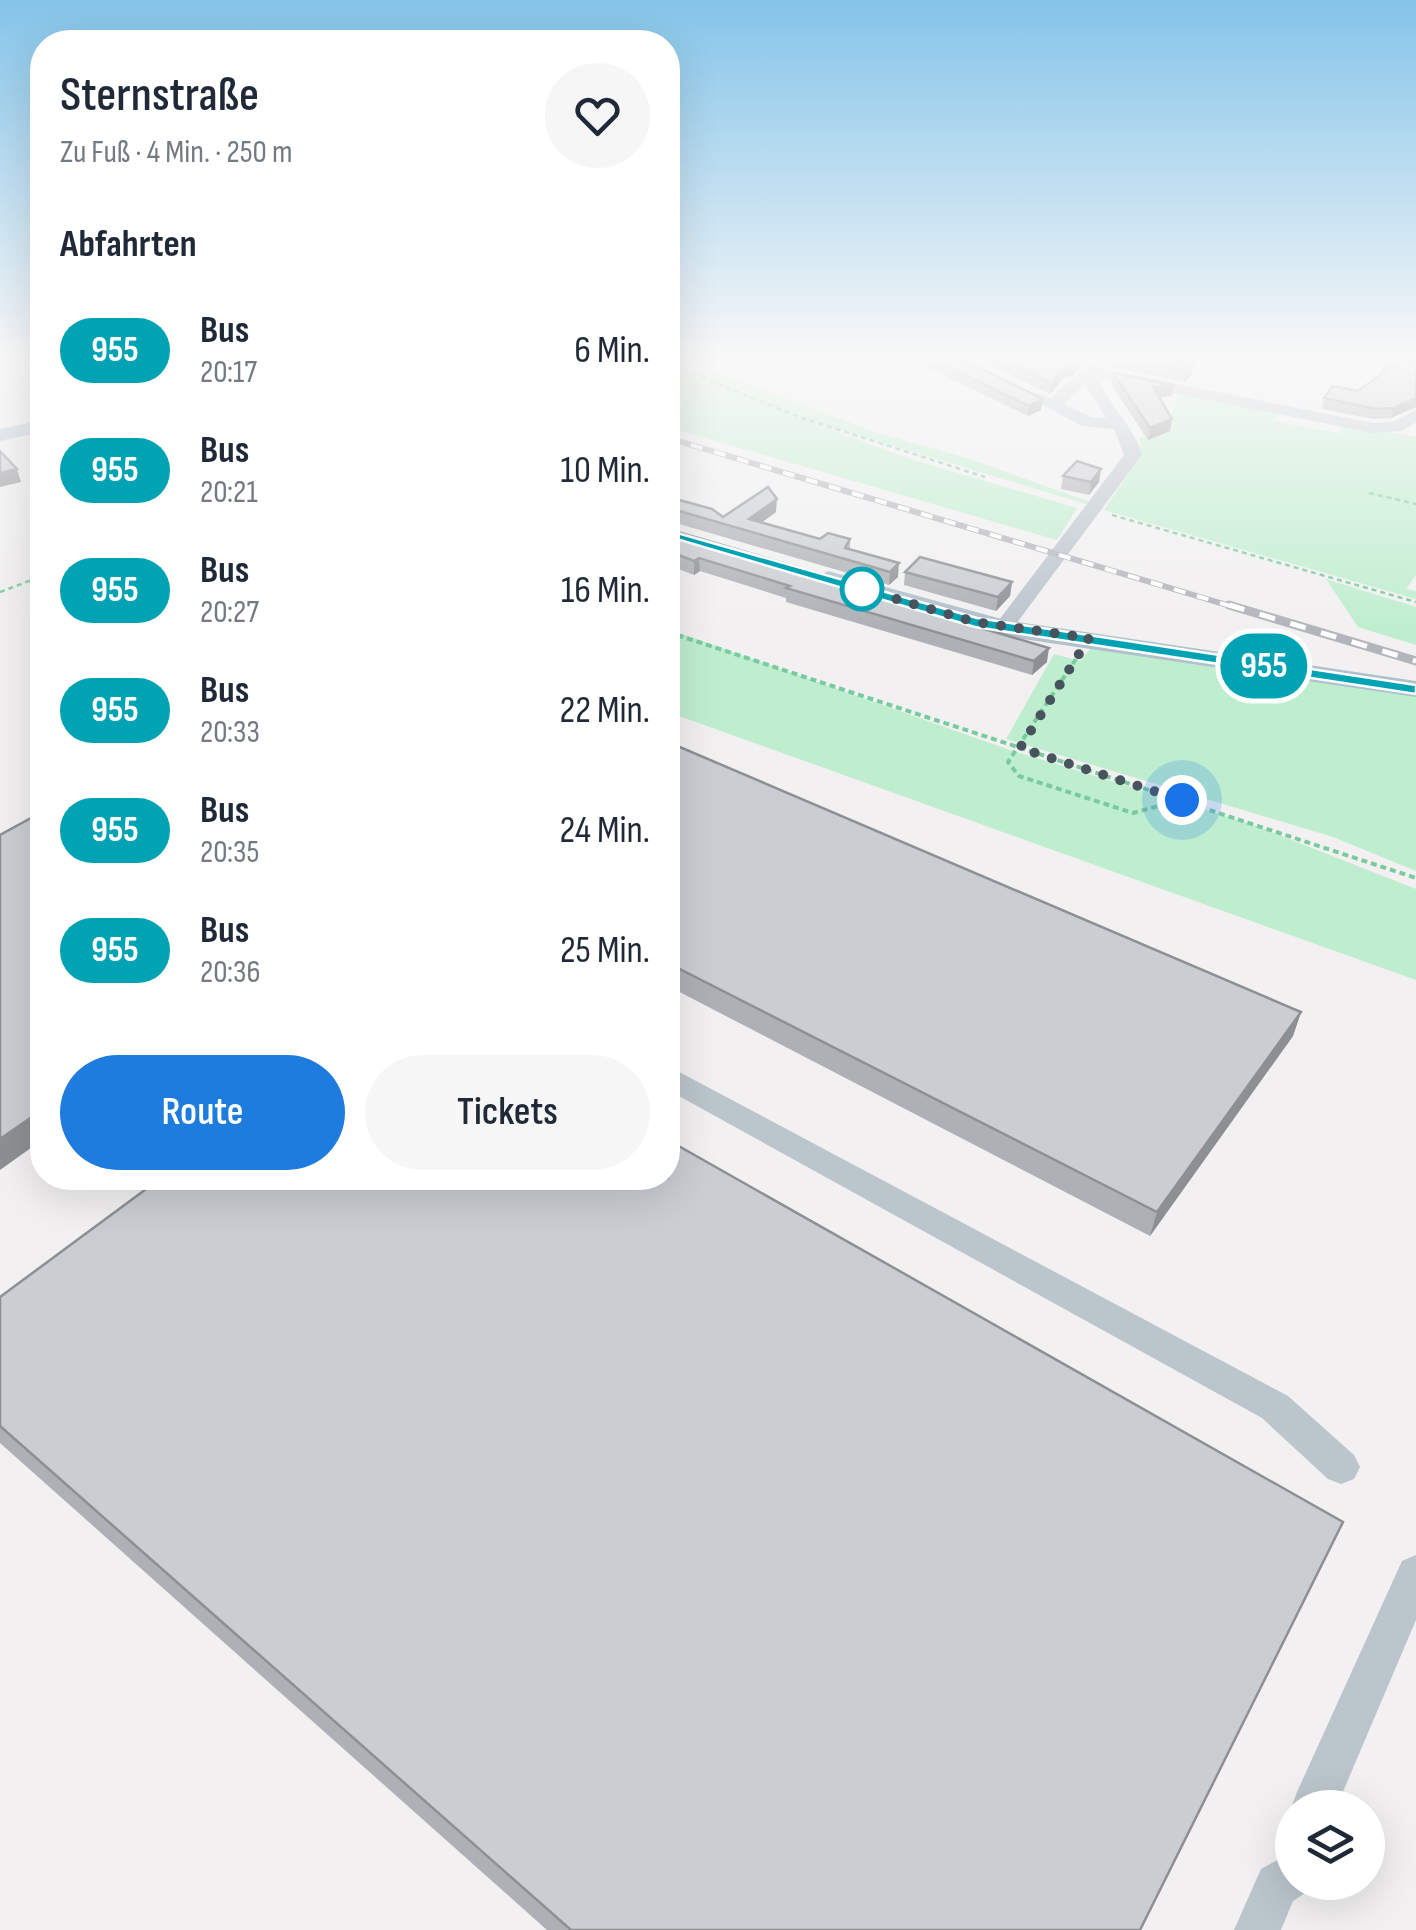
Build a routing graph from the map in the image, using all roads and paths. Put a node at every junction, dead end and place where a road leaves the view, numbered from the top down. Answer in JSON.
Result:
{"nodes":[{"id":1,"x":898,"y":449,"type":"edge"},
{"id":2,"x":1132,"y":449,"type":"edge"},
{"id":3,"x":985,"y":477,"type":"dead end"},
{"id":4,"x":1369,"y":492,"type":"dead end"},
{"id":5,"x":1416,"y":504,"type":"edge"},
{"id":6,"x":1093,"y":509,"type":"junction"},
{"id":7,"x":805,"y":572,"type":"edge"},
{"id":8,"x":30,"y":581,"type":"edge"},
{"id":9,"x":0,"y":592,"type":"edge"},
{"id":10,"x":1416,"y":602,"type":"edge"},
{"id":11,"x":1003,"y":628,"type":"junction"},
{"id":12,"x":680,"y":636,"type":"edge"},
{"id":13,"x":1089,"y":638,"type":"junction"},
{"id":14,"x":1416,"y":689,"type":"edge"},
{"id":15,"x":1020,"y":748,"type":"junction"},
{"id":16,"x":1182,"y":800,"type":"junction"},
{"id":17,"x":1416,"y":878,"type":"edge"},
{"id":18,"x":680,"y":1084,"type":"edge"},
{"id":19,"x":1341,"y":1467,"type":"dead end"},
{"id":20,"x":1416,"y":1574,"type":"edge"},
{"id":21,"x":1321,"y":1790,"type":"edge"},
{"id":22,"x":1275,"y":1887,"type":"edge"},
{"id":23,"x":1257,"y":1930,"type":"edge"}],
"edges":[{"from":1,"to":3,"type":"path"},
{"from":2,"to":6,"type":"street"},
{"from":4,"to":5,"type":"path"},
{"from":6,"to":10,"type":"path"},
{"from":6,"to":11,"type":"street"},
{"from":7,"to":11,"type":"main road"},
{"from":8,"to":9,"type":"path"},
{"from":11,"to":13,"type":"main road"},
{"from":12,"to":15,"type":"path"},
{"from":13,"to":14,"type":"main road"},
{"from":13,"to":15,"type":"path"},
{"from":15,"to":16,"type":"path"},
{"from":15,"to":16,"type":"path"},
{"from":16,"to":17,"type":"path"},
{"from":18,"to":19,"type":"street"},
{"from":20,"to":21,"type":"street"},
{"from":22,"to":23,"type":"street"}]}
